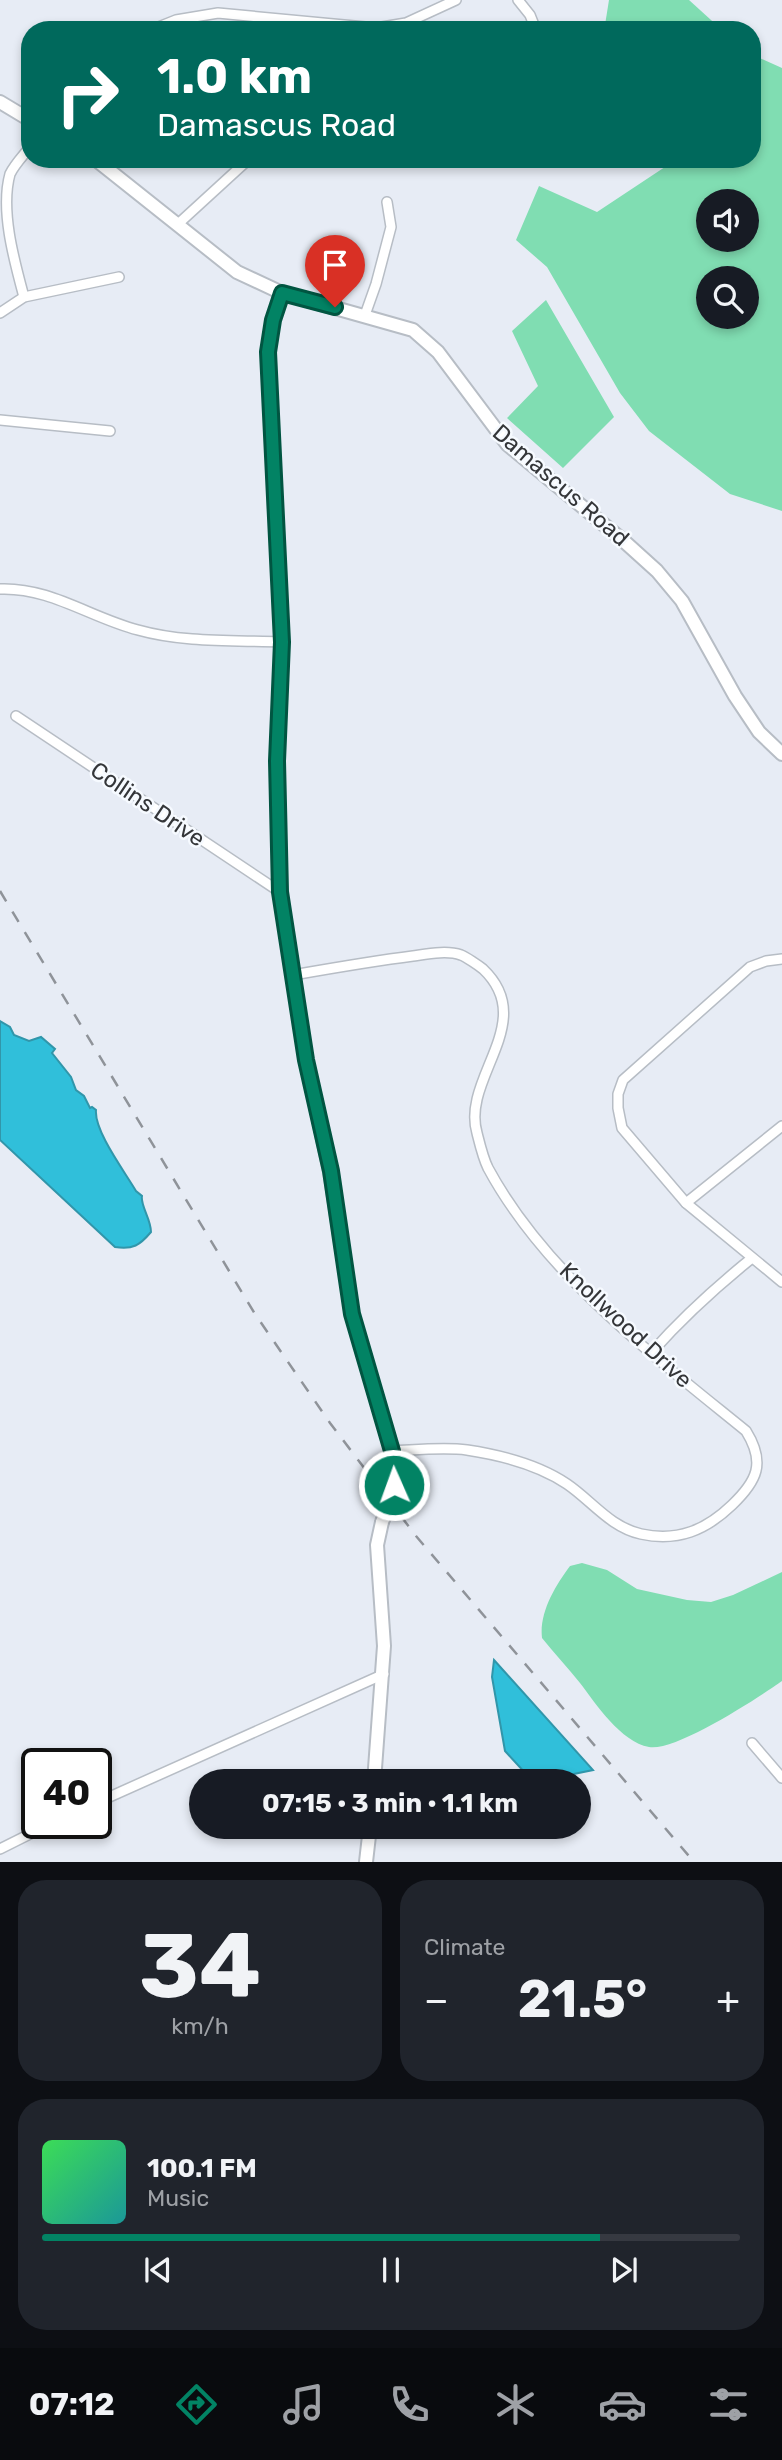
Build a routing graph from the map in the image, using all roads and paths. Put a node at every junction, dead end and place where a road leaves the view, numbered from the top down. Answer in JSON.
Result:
{"nodes":[{"id":1,"x":456,"y":0,"type":"edge"},
{"id":2,"x":518,"y":0,"type":"edge"},
{"id":3,"x":173,"y":21,"type":"edge"},
{"id":4,"x":302,"y":21,"type":"edge"},
{"id":5,"x":411,"y":21,"type":"edge"},
{"id":6,"x":532,"y":21,"type":"edge"},
{"id":7,"x":0,"y":102,"type":"edge"},
{"id":8,"x":21,"y":115,"type":"edge"},
{"id":9,"x":21,"y":159,"type":"edge"},
{"id":10,"x":106,"y":168,"type":"edge"},
{"id":11,"x":239,"y":168,"type":"edge"},
{"id":12,"x":387,"y":202,"type":"dead end"},
{"id":13,"x":178,"y":224,"type":"junction"},
{"id":14,"x":119,"y":278,"type":"dead end"},
{"id":15,"x":282,"y":293,"type":"junction"},
{"id":16,"x":24,"y":297,"type":"junction"},
{"id":17,"x":0,"y":313,"type":"edge"},
{"id":18,"x":365,"y":315,"type":"junction"},
{"id":19,"x":0,"y":421,"type":"edge"},
{"id":20,"x":110,"y":431,"type":"dead end"},
{"id":21,"x":0,"y":589,"type":"edge"},
{"id":22,"x":282,"y":642,"type":"junction"},
{"id":23,"x":16,"y":716,"type":"dead end"},
{"id":24,"x":782,"y":754,"type":"edge"},
{"id":25,"x":280,"y":892,"type":"junction"},
{"id":26,"x":782,"y":959,"type":"edge"},
{"id":27,"x":293,"y":975,"type":"junction"},
{"id":28,"x":782,"y":1126,"type":"edge"},
{"id":29,"x":686,"y":1203,"type":"junction"},
{"id":30,"x":752,"y":1258,"type":"junction"},
{"id":31,"x":782,"y":1282,"type":"edge"},
{"id":32,"x":651,"y":1353,"type":"junction"},
{"id":33,"x":392,"y":1451,"type":"junction"},
{"id":34,"x":384,"y":1674,"type":"junction"},
{"id":35,"x":752,"y":1743,"type":"dead end"},
{"id":36,"x":375,"y":1769,"type":"edge"},
{"id":37,"x":782,"y":1778,"type":"edge"},
{"id":38,"x":112,"y":1796,"type":"edge"},
{"id":39,"x":21,"y":1838,"type":"edge"},
{"id":40,"x":369,"y":1839,"type":"edge"},
{"id":41,"x":0,"y":1849,"type":"edge"},
{"id":42,"x":366,"y":1861,"type":"edge"}],
"edges":[{"from":1,"to":5,"type":"street"},
{"from":2,"to":6,"type":"street"},
{"from":3,"to":4,"type":"street"},
{"from":7,"to":8,"type":"street"},
{"from":9,"to":16,"type":"street"},
{"from":10,"to":13,"type":"street","name":"Damascus Road"},
{"from":11,"to":13,"type":"street"},
{"from":12,"to":18,"type":"street"},
{"from":13,"to":15,"type":"street","name":"Damascus Road"},
{"from":14,"to":16,"type":"street"},
{"from":15,"to":18,"type":"street","name":"Damascus Road"},
{"from":15,"to":22,"type":"street"},
{"from":16,"to":17,"type":"street"},
{"from":18,"to":24,"type":"street","name":"Damascus Road"},
{"from":19,"to":20,"type":"street"},
{"from":21,"to":22,"type":"street"},
{"from":22,"to":25,"type":"street"},
{"from":23,"to":25,"type":"street","name":"Collins Drive"},
{"from":25,"to":27,"type":"street"},
{"from":26,"to":29,"type":"street"},
{"from":27,"to":32,"type":"street","name":"Knollwood Drive"},
{"from":27,"to":33,"type":"street"},
{"from":28,"to":29,"type":"street"},
{"from":29,"to":30,"type":"street"},
{"from":30,"to":31,"type":"street"},
{"from":30,"to":32,"type":"street"},
{"from":32,"to":33,"type":"street","name":"Knollwood Drive"},
{"from":33,"to":34,"type":"street","bridge":true},
{"from":34,"to":36,"type":"street"},
{"from":34,"to":38,"type":"street"},
{"from":35,"to":37,"type":"street"},
{"from":39,"to":41,"type":"street"},
{"from":40,"to":42,"type":"street"}]}
